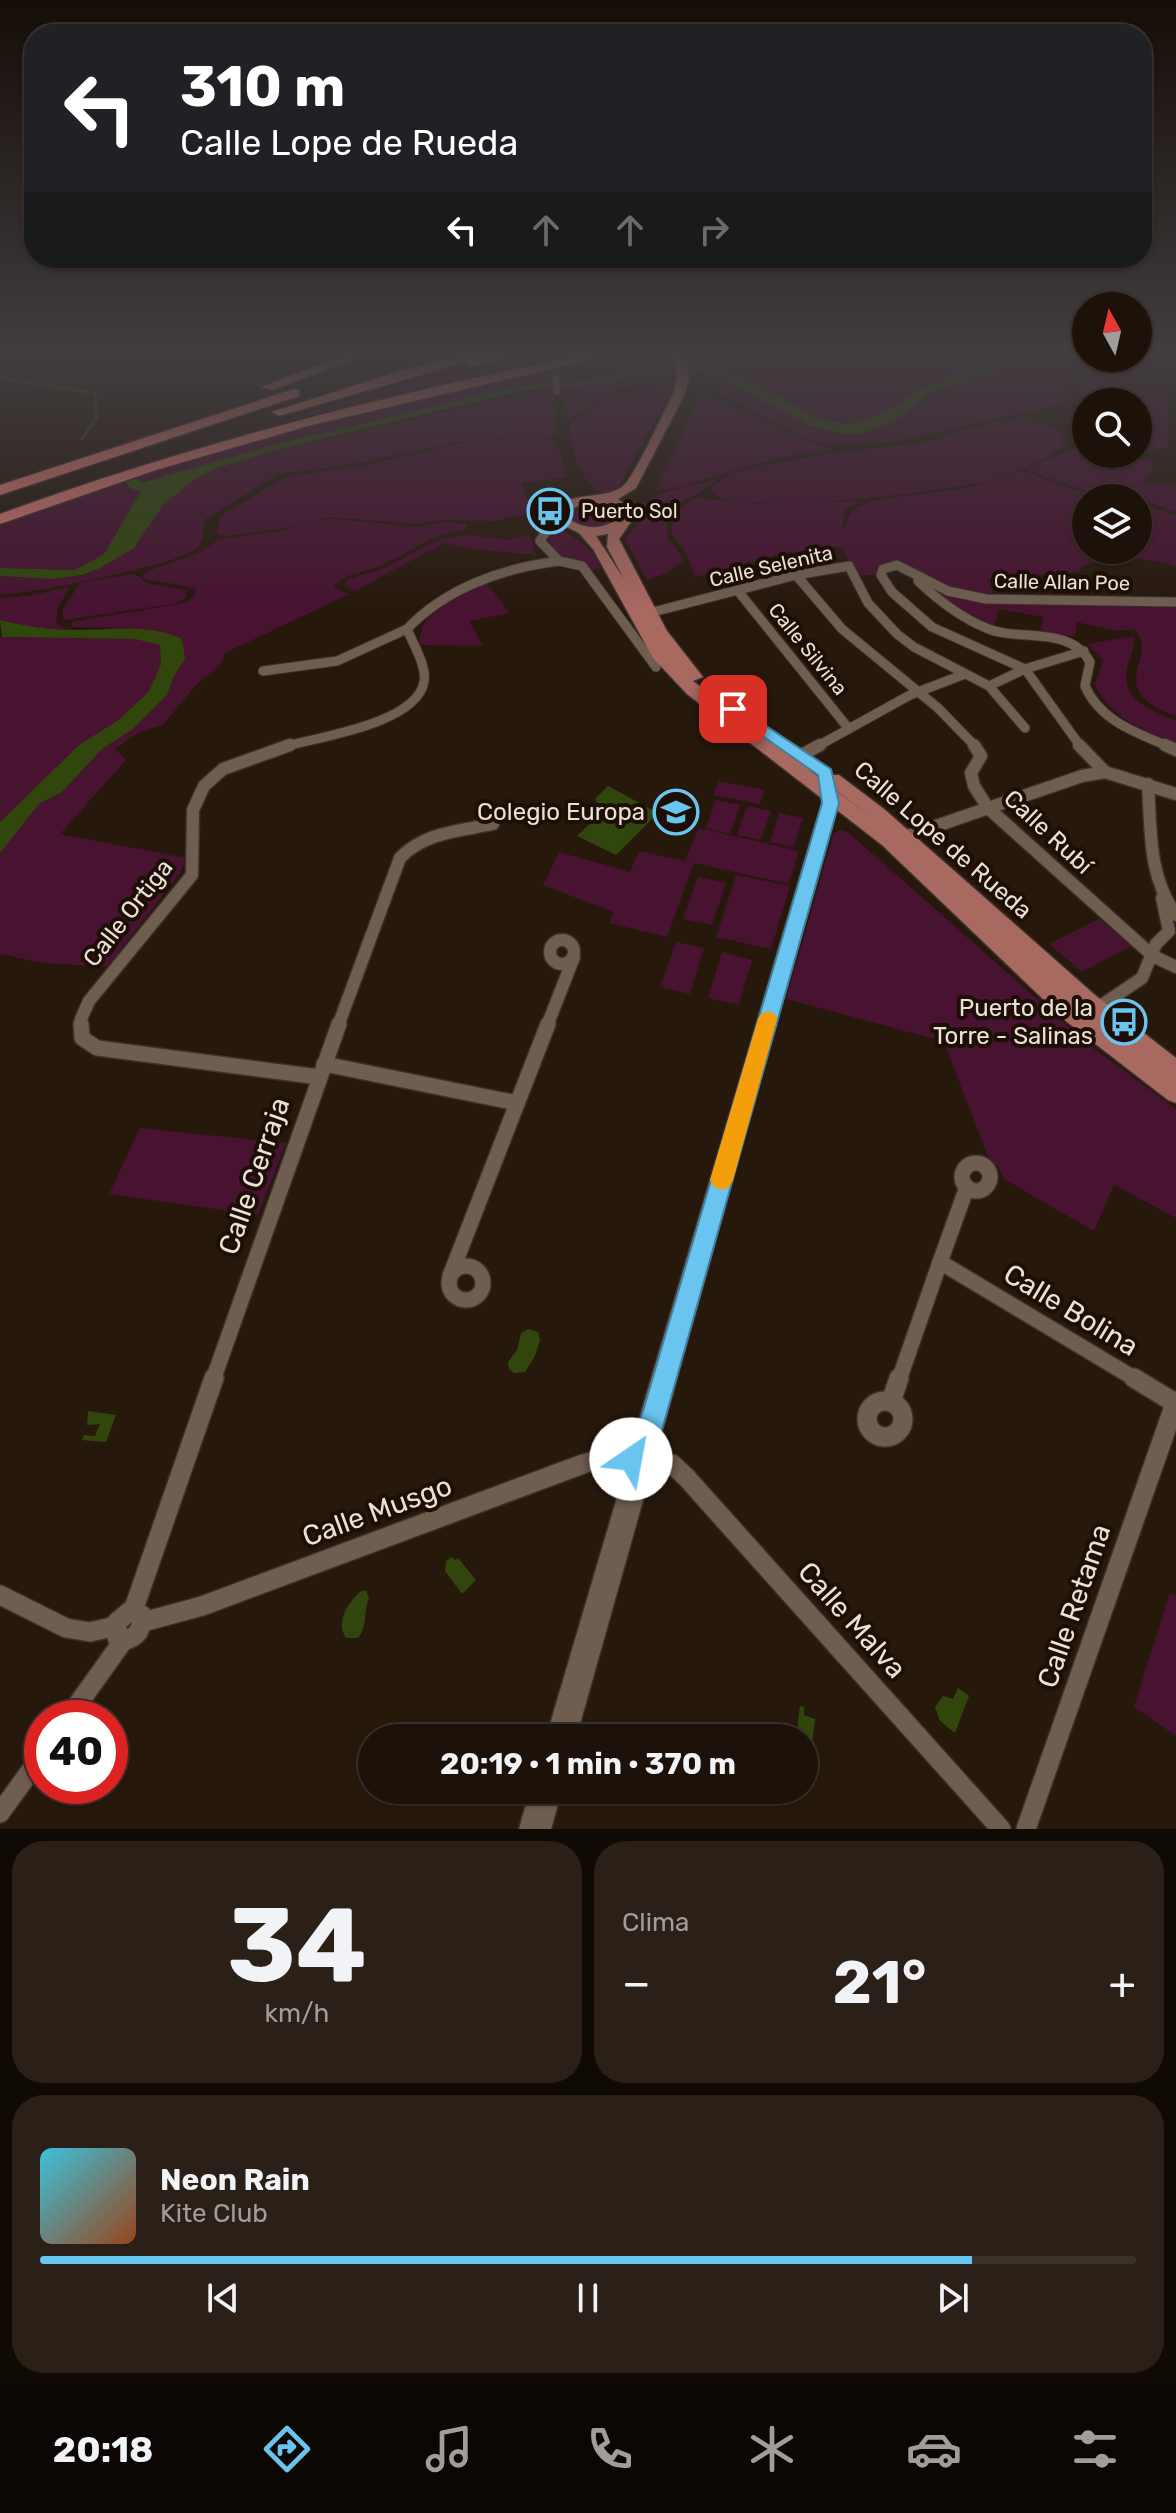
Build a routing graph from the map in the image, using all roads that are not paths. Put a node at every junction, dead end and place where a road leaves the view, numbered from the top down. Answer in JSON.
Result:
{"nodes":[{"id":1,"x":115,"y":438,"type":"edge"},
{"id":2,"x":152,"y":438,"type":"edge"},
{"id":3,"x":193,"y":438,"type":"edge"},
{"id":4,"x":242,"y":438,"type":"edge"},
{"id":5,"x":656,"y":438,"type":"edge"},
{"id":6,"x":662,"y":438,"type":"edge"},
{"id":7,"x":0,"y":478,"type":"edge"},
{"id":8,"x":0,"y":490,"type":"edge"},
{"id":9,"x":606,"y":500,"type":"junction"},
{"id":10,"x":0,"y":505,"type":"edge"},
{"id":11,"x":560,"y":516,"type":"junction"},
{"id":12,"x":0,"y":519,"type":"edge"},
{"id":13,"x":622,"y":519,"type":"junction"},
{"id":14,"x":584,"y":531,"type":"junction"},
{"id":15,"x":559,"y":561,"type":"junction"},
{"id":16,"x":796,"y":575,"type":"junction"},
{"id":17,"x":917,"y":578,"type":"junction"},
{"id":18,"x":738,"y":591,"type":"junction"},
{"id":19,"x":1176,"y":602,"type":"edge"},
{"id":20,"x":649,"y":613,"type":"junction"},
{"id":21,"x":407,"y":629,"type":"junction"},
{"id":22,"x":1084,"y":651,"type":"junction"},
{"id":23,"x":656,"y":667,"type":"joint"},
{"id":24,"x":1025,"y":669,"type":"junction"},
{"id":25,"x":263,"y":671,"type":"dead end"},
{"id":26,"x":965,"y":674,"type":"junction"},
{"id":27,"x":989,"y":686,"type":"junction"},
{"id":28,"x":918,"y":693,"type":"junction"},
{"id":29,"x":1025,"y":728,"type":"dead end"},
{"id":30,"x":849,"y":729,"type":"junction"},
{"id":31,"x":1176,"y":750,"type":"edge"},
{"id":32,"x":800,"y":756,"type":"junction"},
{"id":33,"x":1105,"y":772,"type":"junction"},
{"id":34,"x":825,"y":773,"type":"junction"},
{"id":35,"x":1148,"y":784,"type":"junction"},
{"id":36,"x":1176,"y":794,"type":"edge"},
{"id":37,"x":830,"y":798,"type":"junction"},
{"id":38,"x":988,"y":808,"type":"junction"},
{"id":39,"x":493,"y":824,"type":"dead end"},
{"id":40,"x":907,"y":836,"type":"junction"},
{"id":41,"x":1162,"y":898,"type":"junction"},
{"id":42,"x":1176,"y":915,"type":"edge"},
{"id":43,"x":1153,"y":956,"type":"junction"},
{"id":44,"x":574,"y":957,"type":"dead end"},
{"id":45,"x":1176,"y":967,"type":"edge"},
{"id":46,"x":1096,"y":1009,"type":"junction"},
{"id":47,"x":321,"y":1070,"type":"junction"},
{"id":48,"x":1176,"y":1071,"type":"edge"},
{"id":49,"x":1176,"y":1093,"type":"edge"},
{"id":50,"x":517,"y":1103,"type":"junction"},
{"id":51,"x":967,"y":1187,"type":"dead end"},
{"id":52,"x":940,"y":1262,"type":"junction"},
{"id":53,"x":450,"y":1276,"type":"dead end"},
{"id":54,"x":891,"y":1402,"type":"dead end"},
{"id":55,"x":1176,"y":1402,"type":"edge"},
{"id":56,"x":642,"y":1457,"type":"junction"},
{"id":57,"x":0,"y":1595,"type":"edge"},
{"id":58,"x":138,"y":1617,"type":"junction"},
{"id":59,"x":120,"y":1634,"type":"junction"},
{"id":60,"x":79,"y":1700,"type":"edge"},
{"id":61,"x":565,"y":1724,"type":"edge"},
{"id":62,"x":24,"y":1780,"type":"edge"},
{"id":63,"x":542,"y":1804,"type":"edge"},
{"id":64,"x":0,"y":1813,"type":"edge"},
{"id":65,"x":535,"y":1829,"type":"edge"},
{"id":66,"x":1001,"y":1829,"type":"edge"},
{"id":67,"x":1026,"y":1829,"type":"edge"}],
"edges":[{"from":1,"to":7,"type":"highway"},
{"from":2,"to":8,"type":"highway"},
{"from":3,"to":10,"type":"highway"},
{"from":4,"to":12,"type":"highway"},
{"from":5,"to":9,"type":"main road"},
{"from":6,"to":13,"type":"main road"},
{"from":9,"to":11,"type":"main road"},
{"from":9,"to":13,"type":"main road"},
{"from":11,"to":14,"type":"main road"},
{"from":11,"to":15,"type":"street"},
{"from":13,"to":14,"type":"main road"},
{"from":13,"to":20,"type":"main road","name":"Calle Lope de Rueda"},
{"from":14,"to":37,"type":"main road","name":"Calle Lope de Rueda"},
{"from":15,"to":21,"type":"street"},
{"from":15,"to":23,"type":"street","name":"Calle Lope de Rueda"},
{"from":16,"to":18,"type":"street","name":"Calle Selenita"},
{"from":16,"to":26,"type":"street","name":"Calle Selenita"},
{"from":16,"to":28,"type":"street","name":"Calle Rubí"},
{"from":17,"to":19,"type":"street","name":"Calle Allan Poe"},
{"from":17,"to":22,"type":"street"},
{"from":17,"to":24,"type":"street","name":"Calle Allan Poe"},
{"from":18,"to":20,"type":"street","name":"Calle Selenita"},
{"from":18,"to":30,"type":"street","name":"Calle Silvina"},
{"from":20,"to":32,"type":"main road","name":"Calle Lope de Rueda"},
{"from":21,"to":25,"type":"street"},
{"from":21,"to":47,"type":"street","name":"Calle Ortiga"},
{"from":22,"to":24,"type":"street"},
{"from":22,"to":31,"type":"street"},
{"from":23,"to":37,"type":"main road","name":"Calle Lope de Rueda"},
{"from":24,"to":27,"type":"street"},
{"from":24,"to":33,"type":"street"},
{"from":26,"to":27,"type":"street","name":"Calle Selenita"},
{"from":26,"to":28,"type":"street"},
{"from":27,"to":29,"type":"street","name":"Calle Selenita"},
{"from":28,"to":30,"type":"street"},
{"from":28,"to":38,"type":"street","name":"Calle Rubí"},
{"from":30,"to":32,"type":"street"},
{"from":32,"to":34,"type":"main road","name":"Calle Lope de Rueda"},
{"from":33,"to":35,"type":"street"},
{"from":33,"to":38,"type":"street"},
{"from":34,"to":37,"type":"main road"},
{"from":34,"to":40,"type":"main road","name":"Calle Lope de Rueda"},
{"from":35,"to":36,"type":"street"},
{"from":35,"to":41,"type":"street"},
{"from":37,"to":49,"type":"main road","name":"Calle Lope de Rueda"},
{"from":37,"to":56,"type":"street"},
{"from":38,"to":40,"type":"street"},
{"from":38,"to":43,"type":"street","name":"Calle Rubí"},
{"from":39,"to":47,"type":"street","name":"Calle Cerraja"},
{"from":40,"to":46,"type":"main road","name":"Calle Lope de Rueda"},
{"from":41,"to":42,"type":"street"},
{"from":41,"to":43,"type":"street"},
{"from":43,"to":45,"type":"street","name":"Calle Rubí"},
{"from":43,"to":46,"type":"street"},
{"from":44,"to":50,"type":"street"},
{"from":46,"to":48,"type":"main road","name":"Calle Lope de Rueda"},
{"from":47,"to":50,"type":"street","name":"Calle Ortiga"},
{"from":47,"to":58,"type":"street","name":"Calle Cerraja"},
{"from":50,"to":53,"type":"street"},
{"from":51,"to":52,"type":"street"},
{"from":52,"to":54,"type":"street"},
{"from":52,"to":55,"type":"street","name":"Calle Bolina"},
{"from":55,"to":67,"type":"street","name":"Calle Retama"},
{"from":56,"to":58,"type":"street","name":"Calle Musgo"},
{"from":56,"to":61,"type":"street"},
{"from":56,"to":66,"type":"street","name":"Calle Malva"},
{"from":57,"to":59,"type":"street"},
{"from":58,"to":59,"type":"street"},
{"from":59,"to":60,"type":"street"},
{"from":62,"to":64,"type":"street"},
{"from":63,"to":65,"type":"street"}]}
